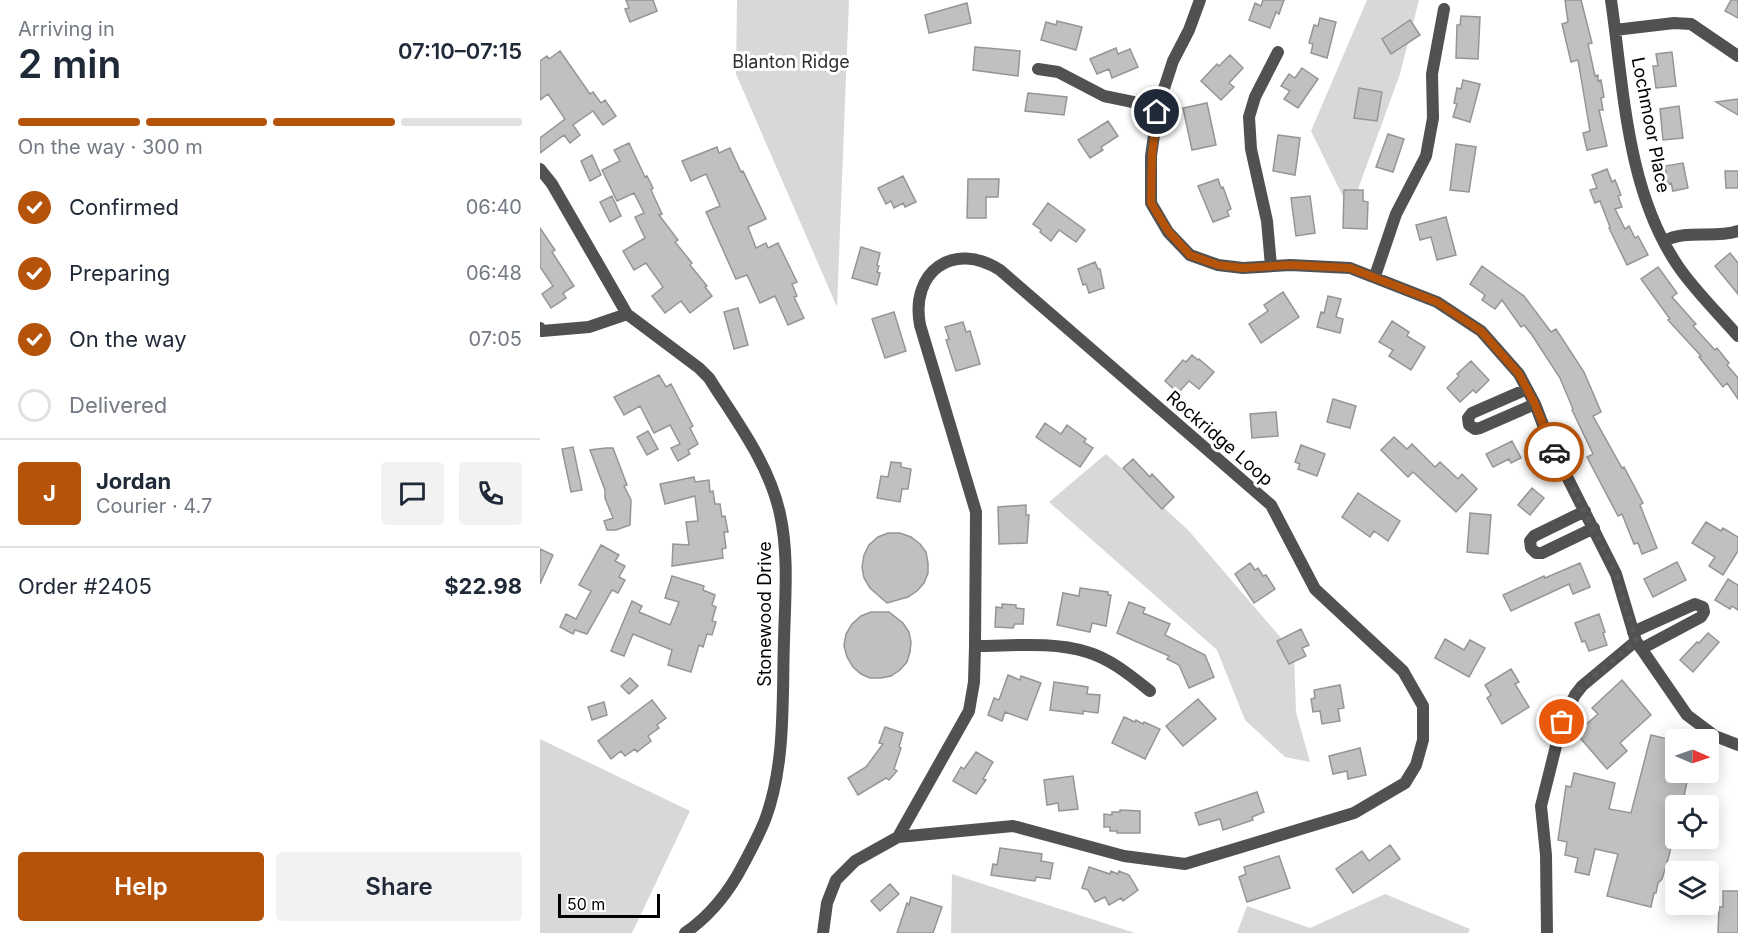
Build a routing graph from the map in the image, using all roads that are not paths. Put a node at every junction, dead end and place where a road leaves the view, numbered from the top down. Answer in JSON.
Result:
{"nodes":[{"id":1,"x":1200,"y":0,"type":"edge"},
{"id":2,"x":1611,"y":0,"type":"edge"},
{"id":3,"x":1444,"y":9,"type":"dead end"},
{"id":4,"x":1616,"y":30,"type":"junction"},
{"id":5,"x":1278,"y":52,"type":"dead end"},
{"id":6,"x":1738,"y":56,"type":"edge"},
{"id":7,"x":1038,"y":69,"type":"dead end"},
{"id":8,"x":1157,"y":112,"type":"junction"},
{"id":9,"x":540,"y":169,"type":"edge"},
{"id":10,"x":1738,"y":231,"type":"edge"},
{"id":11,"x":1664,"y":240,"type":"junction"},
{"id":12,"x":1271,"y":266,"type":"junction"},
{"id":13,"x":1375,"y":276,"type":"junction"},
{"id":14,"x":627,"y":314,"type":"junction"},
{"id":15,"x":540,"y":328,"type":"edge"},
{"id":16,"x":1738,"y":336,"type":"edge"},
{"id":17,"x":1527,"y":389,"type":"junction"},
{"id":18,"x":1535,"y":404,"type":"junction"},
{"id":19,"x":1585,"y":511,"type":"junction"},
{"id":20,"x":1594,"y":528,"type":"junction"},
{"id":21,"x":1637,"y":641,"type":"junction"},
{"id":22,"x":975,"y":646,"type":"junction"},
{"id":23,"x":1150,"y":691,"type":"dead end"},
{"id":24,"x":1738,"y":745,"type":"edge"},
{"id":25,"x":920,"y":800,"type":"junction"},
{"id":26,"x":941,"y":832,"type":"junction"},
{"id":27,"x":898,"y":837,"type":"junction"},
{"id":28,"x":685,"y":933,"type":"edge"},
{"id":29,"x":823,"y":933,"type":"edge"},
{"id":30,"x":1547,"y":933,"type":"edge"}],
"edges":[{"from":1,"to":8,"type":"street"},
{"from":2,"to":4,"type":"street","name":"Lochmoor Place"},
{"from":3,"to":13,"type":"street"},
{"from":4,"to":6,"type":"street"},
{"from":4,"to":11,"type":"street","name":"Lochmoor Place"},
{"from":5,"to":12,"type":"street"},
{"from":7,"to":8,"type":"street"},
{"from":8,"to":12,"type":"street"},
{"from":9,"to":14,"type":"street","name":"Stonewood Drive"},
{"from":10,"to":11,"type":"street"},
{"from":11,"to":16,"type":"street","name":"Lochmoor Place"},
{"from":12,"to":13,"type":"street"},
{"from":13,"to":17,"type":"street"},
{"from":14,"to":15,"type":"street"},
{"from":14,"to":28,"type":"street","name":"Stonewood Drive"},
{"from":17,"to":18,"type":"street"},
{"from":17,"to":18,"type":"street"},
{"from":18,"to":19,"type":"street"},
{"from":19,"to":20,"type":"street"},
{"from":19,"to":20,"type":"street"},
{"from":20,"to":21,"type":"street"},
{"from":21,"to":21,"type":"street"},
{"from":21,"to":24,"type":"street"},
{"from":21,"to":30,"type":"street"},
{"from":22,"to":23,"type":"street"},
{"from":22,"to":25,"type":"street","name":"Rockridge Loop"},
{"from":22,"to":26,"type":"street","name":"Rockridge Loop"},
{"from":25,"to":26,"type":"street"},
{"from":25,"to":27,"type":"street","name":"Rockridge Loop"},
{"from":26,"to":27,"type":"street","name":"Rockridge Loop"},
{"from":27,"to":29,"type":"street"}]}
